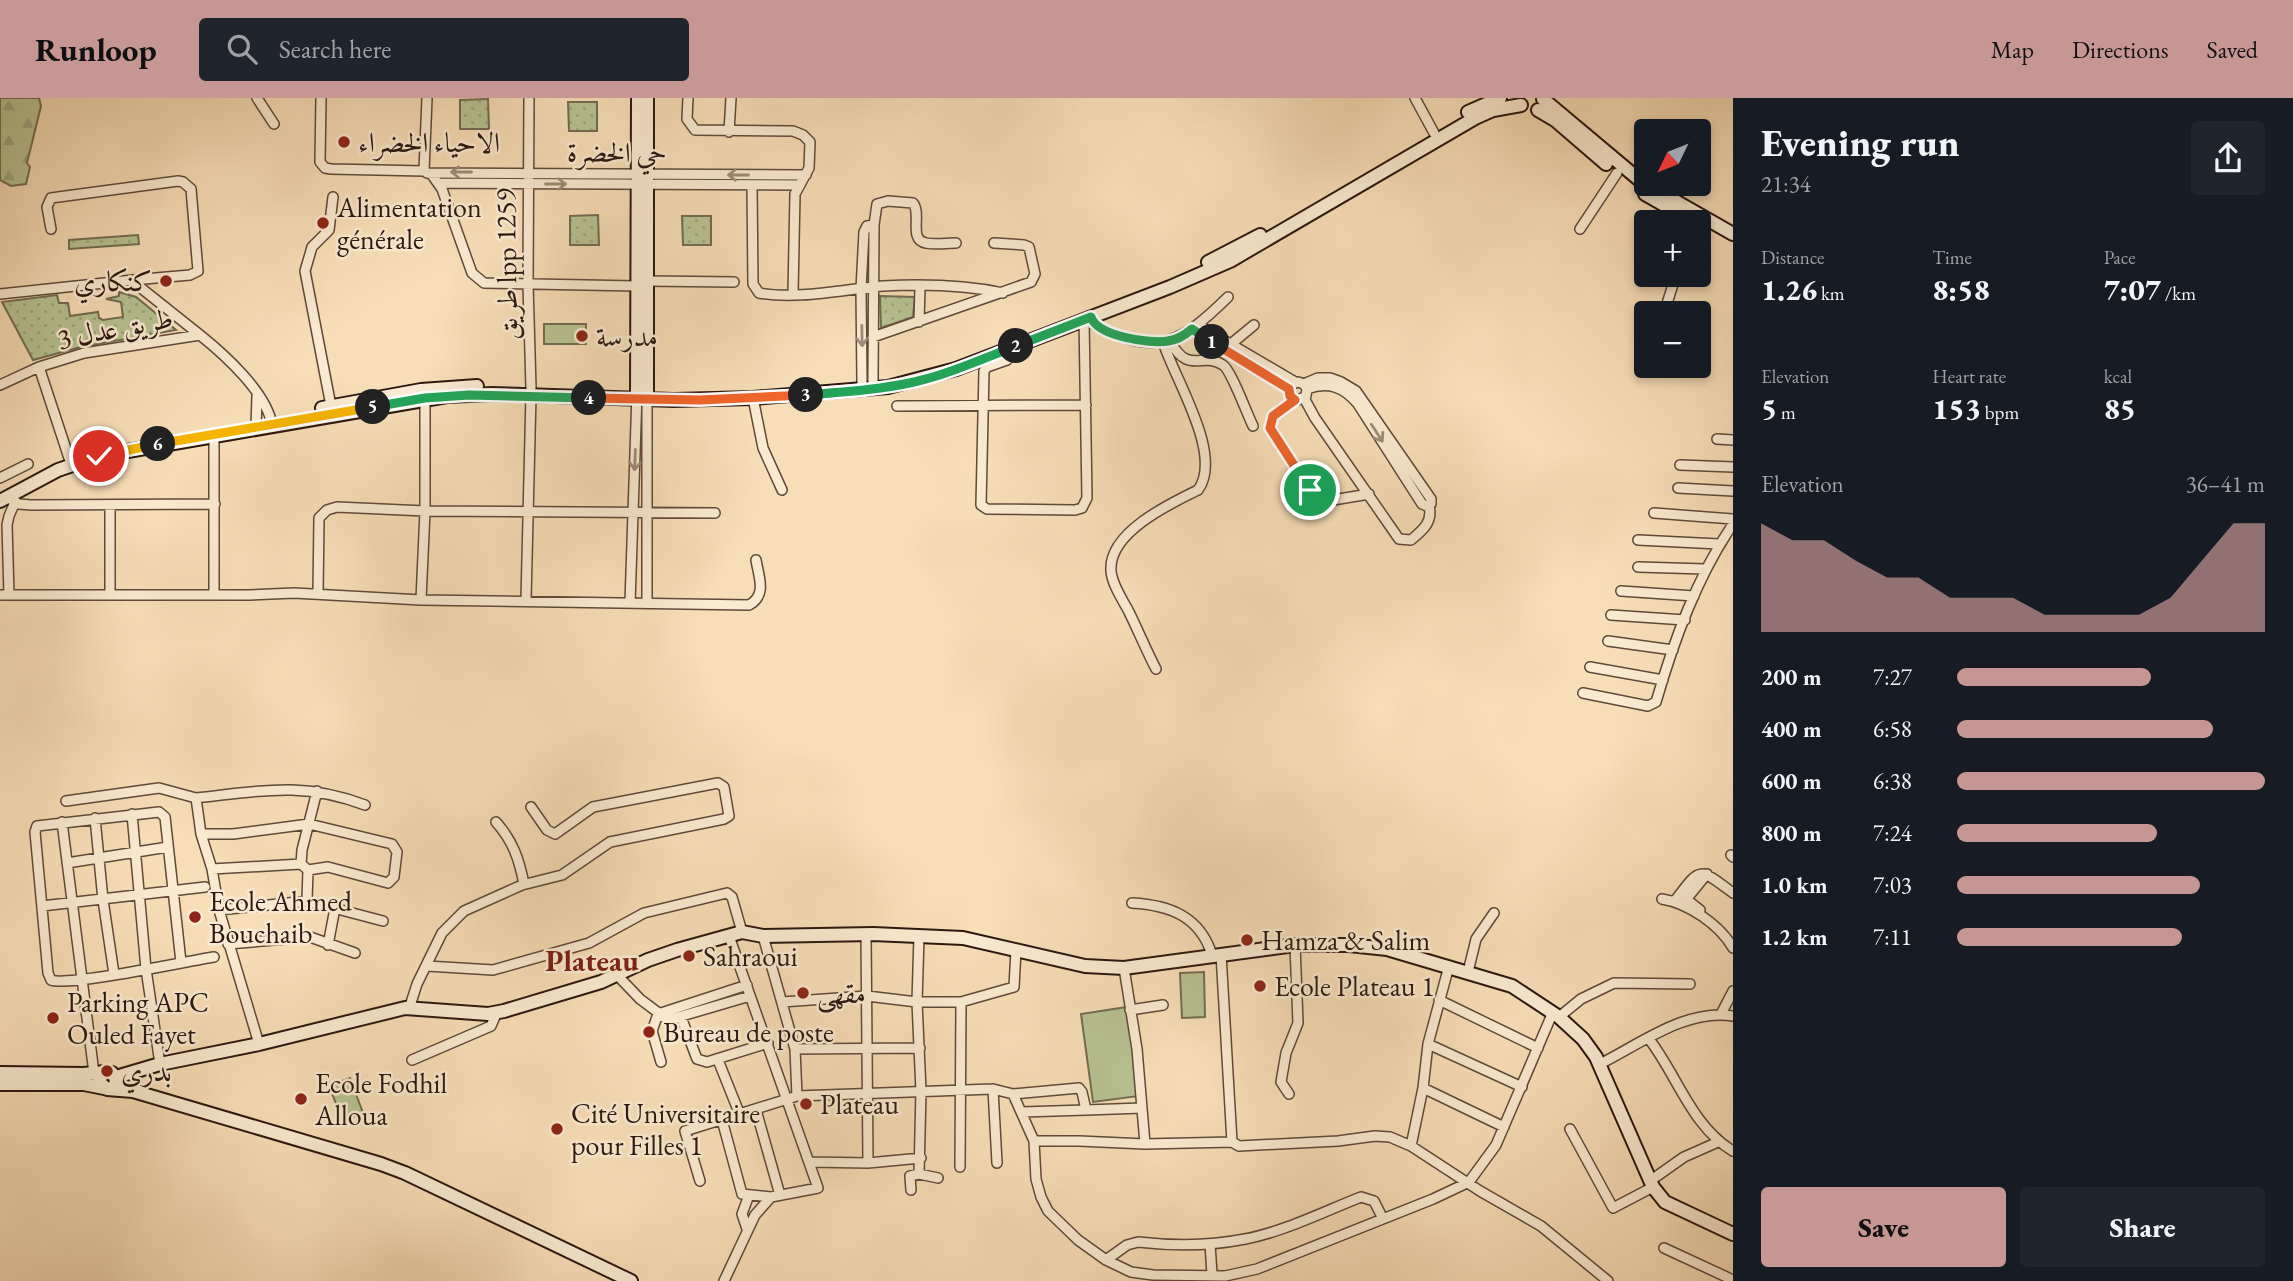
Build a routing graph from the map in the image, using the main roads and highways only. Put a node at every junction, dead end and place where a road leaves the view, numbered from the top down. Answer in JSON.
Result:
{"nodes":[{"id":1,"x":638,"y":98,"type":"edge"},
{"id":2,"x":647,"y":98,"type":"edge"},
{"id":3,"x":1500,"y":98,"type":"edge"},
{"id":4,"x":1521,"y":102,"type":"edge"},
{"id":5,"x":1541,"y":102,"type":"edge"},
{"id":6,"x":642,"y":180,"type":"junction"},
{"id":7,"x":1672,"y":210,"type":"edge"},
{"id":8,"x":1711,"y":232,"type":"edge"},
{"id":9,"x":1733,"y":234,"type":"edge"},
{"id":10,"x":1733,"y":243,"type":"edge"},
{"id":11,"x":531,"y":392,"type":"junction"},
{"id":12,"x":642,"y":396,"type":"junction"},
{"id":13,"x":271,"y":421,"type":"junction"},
{"id":14,"x":256,"y":425,"type":"junction"},
{"id":15,"x":5,"y":498,"type":"edge"},
{"id":16,"x":0,"y":1073,"type":"edge"},
{"id":17,"x":108,"y":1080,"type":"junction"},
{"id":18,"x":0,"y":1084,"type":"edge"},
{"id":19,"x":1733,"y":1234,"type":"edge"},
{"id":20,"x":631,"y":1281,"type":"edge"}],
"edges":[{"from":1,"to":6,"type":"main road"},
{"from":2,"to":6,"type":"main road"},
{"from":3,"to":12,"type":"main road"},
{"from":4,"to":5,"type":"main road"},
{"from":4,"to":12,"type":"main road"},
{"from":5,"to":7,"type":"main road"},
{"from":5,"to":9,"type":"main road"},
{"from":6,"to":12,"type":"main road"},
{"from":8,"to":10,"type":"main road"},
{"from":11,"to":12,"type":"main road"},
{"from":11,"to":13,"type":"main road"},
{"from":11,"to":13,"type":"main road"},
{"from":13,"to":14,"type":"main road"},
{"from":14,"to":15,"type":"main road"},
{"from":14,"to":15,"type":"main road"},
{"from":16,"to":17,"type":"main road"},
{"from":17,"to":18,"type":"main road"},
{"from":17,"to":19,"type":"main road"},
{"from":17,"to":20,"type":"main road"}]}
